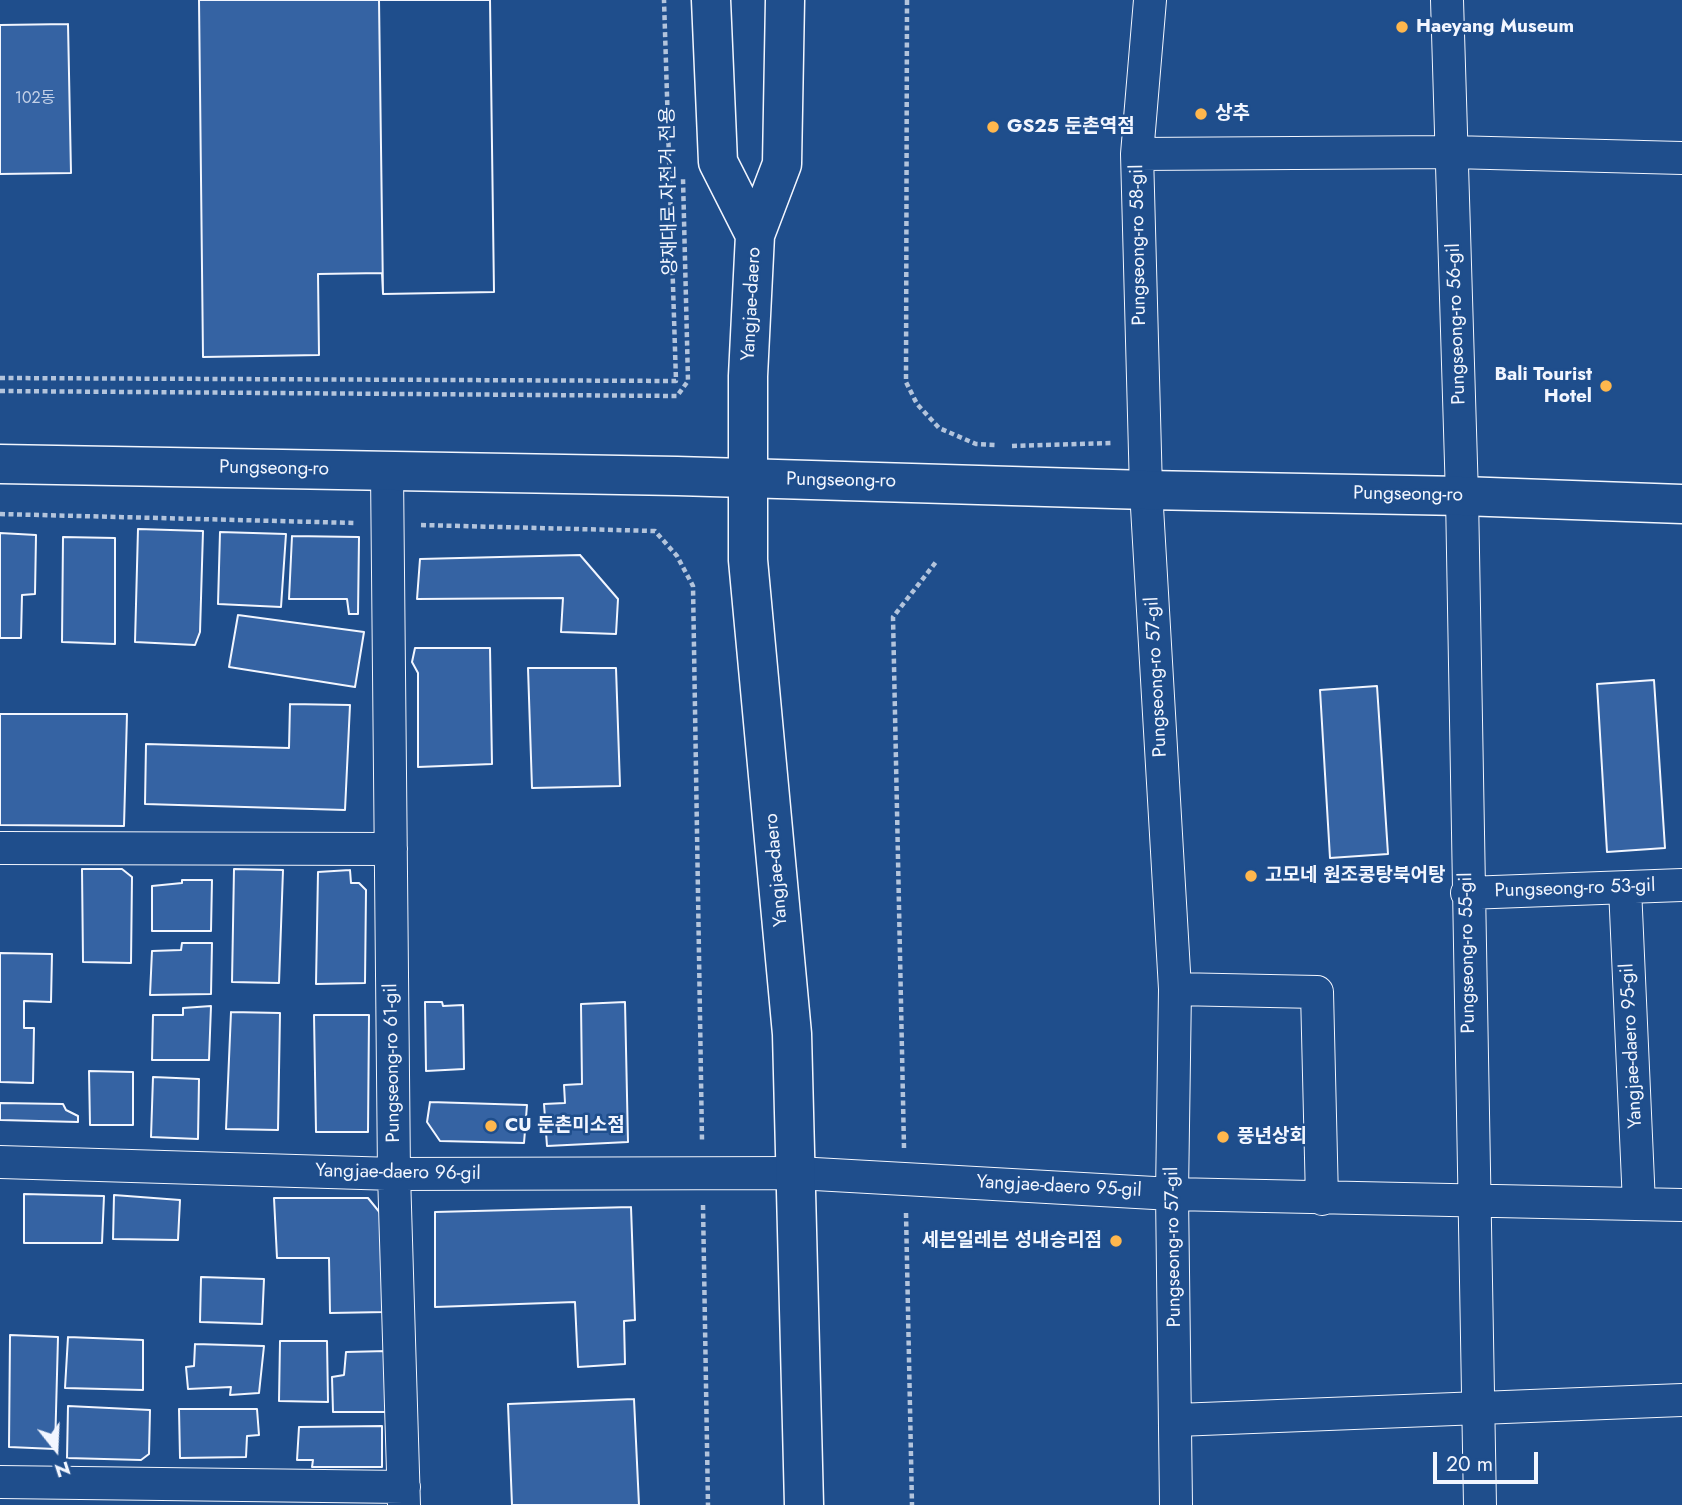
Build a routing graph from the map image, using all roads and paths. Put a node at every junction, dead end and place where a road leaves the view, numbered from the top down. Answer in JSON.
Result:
{"nodes":[{"id":1,"x":664,"y":0,"type":"edge"},
{"id":2,"x":711,"y":0,"type":"edge"},
{"id":3,"x":785,"y":0,"type":"edge"},
{"id":4,"x":907,"y":0,"type":"edge"},
{"id":5,"x":1150,"y":0,"type":"edge"},
{"id":6,"x":1447,"y":0,"type":"edge"},
{"id":7,"x":1452,"y":152,"type":"junction"},
{"id":8,"x":1137,"y":154,"type":"junction"},
{"id":9,"x":1682,"y":158,"type":"edge"},
{"id":10,"x":683,"y":177,"type":"dead end"},
{"id":11,"x":755,"y":235,"type":"junction"},
{"id":12,"x":0,"y":378,"type":"edge"},
{"id":13,"x":0,"y":391,"type":"edge"},
{"id":14,"x":1144,"y":442,"type":"junction"},
{"id":15,"x":0,"y":464,"type":"edge"},
{"id":16,"x":387,"y":472,"type":"junction"},
{"id":17,"x":750,"y":479,"type":"junction"},
{"id":18,"x":1146,"y":490,"type":"junction"},
{"id":19,"x":1462,"y":496,"type":"junction"},
{"id":20,"x":1682,"y":505,"type":"edge"},
{"id":21,"x":0,"y":514,"type":"edge"},
{"id":22,"x":388,"y":524,"type":"junction"},
{"id":23,"x":936,"y":562,"type":"dead end"},
{"id":24,"x":0,"y":848,"type":"edge"},
{"id":25,"x":391,"y":849,"type":"junction"},
{"id":26,"x":1682,"y":886,"type":"edge"},
{"id":27,"x":1625,"y":888,"type":"junction"},
{"id":28,"x":1467,"y":893,"type":"junction"},
{"id":29,"x":1175,"y":989,"type":"junction"},
{"id":30,"x":0,"y":1162,"type":"edge"},
{"id":31,"x":703,"y":1173,"type":"junction"},
{"id":32,"x":797,"y":1173,"type":"junction"},
{"id":33,"x":394,"y":1174,"type":"junction"},
{"id":34,"x":905,"y":1179,"type":"junction"},
{"id":35,"x":1172,"y":1194,"type":"junction"},
{"id":36,"x":1322,"y":1199,"type":"junction"},
{"id":37,"x":1472,"y":1201,"type":"junction"},
{"id":38,"x":1639,"y":1204,"type":"junction"},
{"id":39,"x":1682,"y":1205,"type":"edge"},
{"id":40,"x":1682,"y":1400,"type":"edge"},
{"id":41,"x":1478,"y":1410,"type":"junction"},
{"id":42,"x":1177,"y":1420,"type":"junction"},
{"id":43,"x":0,"y":1482,"type":"edge"},
{"id":44,"x":46,"y":1494,"type":"edge"},
{"id":45,"x":404,"y":1496,"type":"edge"},
{"id":46,"x":708,"y":1505,"type":"edge"},
{"id":47,"x":804,"y":1505,"type":"edge"},
{"id":48,"x":912,"y":1505,"type":"edge"},
{"id":49,"x":1176,"y":1505,"type":"edge"},
{"id":50,"x":1480,"y":1505,"type":"edge"}],
"edges":[{"from":1,"to":12,"type":"path"},
{"from":2,"to":11,"type":"main road","name":"Yangjae-daero"},
{"from":3,"to":11,"type":"main road","name":"Yangjae-daero"},
{"from":4,"to":14,"type":"path"},
{"from":5,"to":8,"type":"street","name":"Pungseong-ro 58-gil"},
{"from":6,"to":7,"type":"street","name":"Pungseong-ro 56-gil"},
{"from":7,"to":8,"type":"street"},
{"from":7,"to":9,"type":"street"},
{"from":7,"to":19,"type":"street","name":"Pungseong-ro 56-gil"},
{"from":8,"to":14,"type":"street","name":"Pungseong-ro 58-gil"},
{"from":10,"to":13,"type":"path","name":"양재대로 자전거 전용"},
{"from":11,"to":17,"type":"main road","name":"Yangjae-daero"},
{"from":14,"to":18,"type":"street","name":"Pungseong-ro 58-gil"},
{"from":15,"to":16,"type":"main road","name":"Pungseong-ro"},
{"from":16,"to":17,"type":"main road","name":"Pungseong-ro"},
{"from":16,"to":22,"type":"street","name":"Pungseong-ro 61-gil"},
{"from":17,"to":18,"type":"main road","name":"Pungseong-ro"},
{"from":17,"to":32,"type":"main road","name":"Yangjae-daero"},
{"from":18,"to":19,"type":"main road","name":"Pungseong-ro"},
{"from":18,"to":29,"type":"street","name":"Pungseong-ro 57-gil"},
{"from":19,"to":20,"type":"main road","name":"Pungseong-ro"},
{"from":19,"to":28,"type":"street","name":"Pungseong-ro 55-gil"},
{"from":21,"to":22,"type":"path"},
{"from":22,"to":25,"type":"street","name":"Pungseong-ro 61-gil"},
{"from":22,"to":31,"type":"path"},
{"from":23,"to":34,"type":"path"},
{"from":24,"to":25,"type":"street"},
{"from":25,"to":33,"type":"street","name":"Pungseong-ro 61-gil"},
{"from":26,"to":27,"type":"street","name":"Pungseong-ro 53-gil"},
{"from":27,"to":28,"type":"street","name":"Pungseong-ro 53-gil"},
{"from":27,"to":38,"type":"street","name":"Yangjae-daero 95-gil"},
{"from":28,"to":37,"type":"street","name":"Pungseong-ro 55-gil"},
{"from":29,"to":35,"type":"street","name":"Pungseong-ro 57-gil"},
{"from":29,"to":36,"type":"street"},
{"from":30,"to":33,"type":"street","name":"Yangjae-daero 96-gil"},
{"from":31,"to":32,"type":"street","name":"Yangjae-daero 96-gil"},
{"from":31,"to":33,"type":"street","name":"Yangjae-daero 96-gil"},
{"from":31,"to":46,"type":"path"},
{"from":32,"to":34,"type":"street","name":"Yangjae-daero 95-gil"},
{"from":32,"to":47,"type":"main road","name":"Yangjae-daero"},
{"from":33,"to":45,"type":"street","name":"Pungseong-ro 61-gil"},
{"from":34,"to":35,"type":"street","name":"Yangjae-daero 95-gil"},
{"from":34,"to":48,"type":"path"},
{"from":35,"to":36,"type":"street","name":"Yangjae-daero 95-gil"},
{"from":35,"to":42,"type":"street","name":"Pungseong-ro 57-gil"},
{"from":36,"to":37,"type":"street","name":"Yangjae-daero 95-gil"},
{"from":37,"to":38,"type":"street","name":"Yangjae-daero 95-gil"},
{"from":37,"to":41,"type":"street","name":"Pungseong-ro 55-gil"},
{"from":38,"to":39,"type":"street","name":"Yangjae-daero 95-gil"},
{"from":40,"to":41,"type":"street"},
{"from":41,"to":42,"type":"street"},
{"from":41,"to":50,"type":"street","name":"Pungseong-ro 55-gil"},
{"from":42,"to":49,"type":"street","name":"Pungseong-ro 57-gil"},
{"from":43,"to":44,"type":"street","name":"Pungseong-ro 61-gil"},
{"from":44,"to":45,"type":"street","name":"Pungseong-ro 61-gil"}]}
